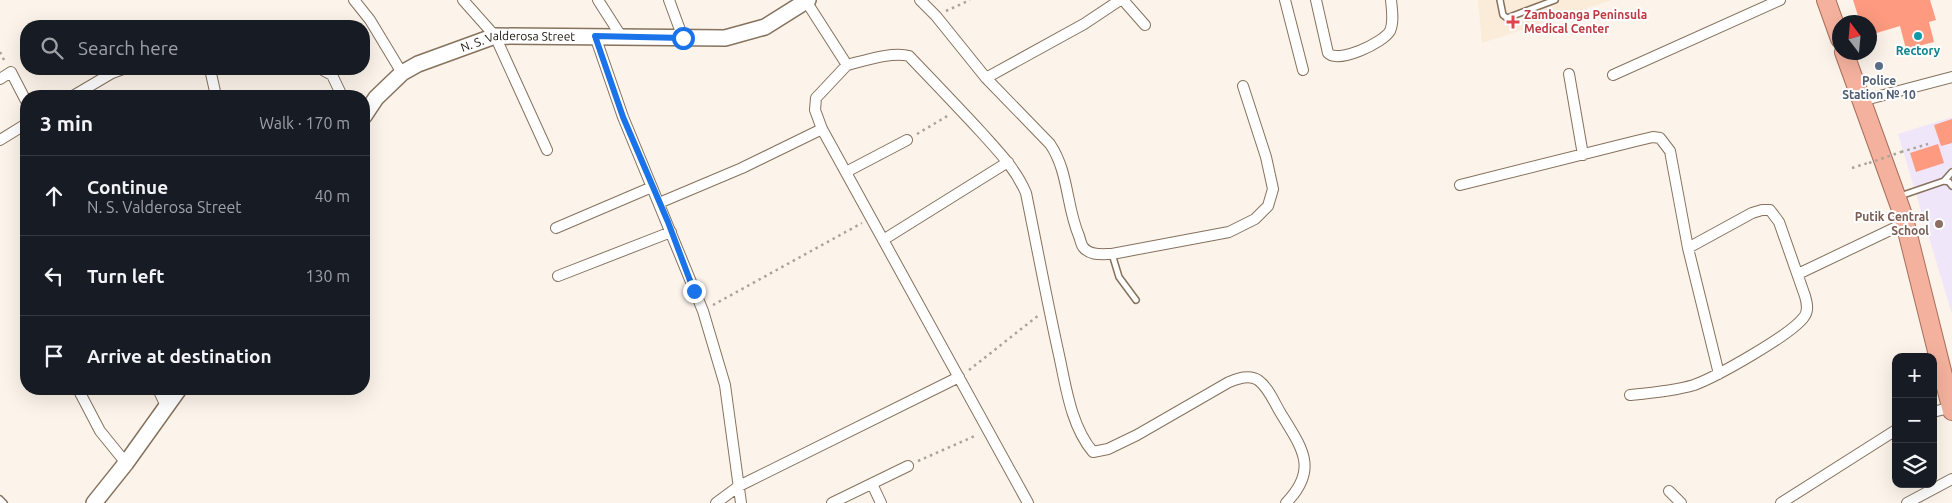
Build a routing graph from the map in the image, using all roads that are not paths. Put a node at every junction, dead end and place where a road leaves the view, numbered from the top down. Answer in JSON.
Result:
{"nodes":[{"id":1,"x":354,"y":0,"type":"edge"},
{"id":2,"x":464,"y":0,"type":"edge"},
{"id":3,"x":598,"y":0,"type":"edge"},
{"id":4,"x":669,"y":0,"type":"edge"},
{"id":5,"x":920,"y":0,"type":"edge"},
{"id":6,"x":1285,"y":0,"type":"edge"},
{"id":7,"x":1316,"y":0,"type":"edge"},
{"id":8,"x":1391,"y":0,"type":"edge"},
{"id":9,"x":1500,"y":0,"type":"edge"},
{"id":10,"x":1555,"y":0,"type":"edge"},
{"id":11,"x":1780,"y":0,"type":"edge"},
{"id":12,"x":1826,"y":0,"type":"edge"},
{"id":13,"x":807,"y":1,"type":"edge"},
{"id":14,"x":1118,"y":1,"type":"edge"},
{"id":15,"x":1832,"y":17,"type":"edge"},
{"id":16,"x":1145,"y":25,"type":"dead end"},
{"id":17,"x":496,"y":36,"type":"junction"},
{"id":18,"x":595,"y":36,"type":"junction"},
{"id":19,"x":622,"y":36,"type":"junction"},
{"id":20,"x":683,"y":38,"type":"junction"},
{"id":21,"x":1847,"y":60,"type":"edge"},
{"id":22,"x":847,"y":65,"type":"junction"},
{"id":23,"x":1303,"y":70,"type":"dead end"},
{"id":24,"x":402,"y":73,"type":"junction"},
{"id":25,"x":1569,"y":74,"type":"dead end"},
{"id":26,"x":109,"y":75,"type":"edge"},
{"id":27,"x":211,"y":75,"type":"edge"},
{"id":28,"x":332,"y":75,"type":"edge"},
{"id":29,"x":1614,"y":75,"type":"dead end"},
{"id":30,"x":1952,"y":77,"type":"edge"},
{"id":31,"x":986,"y":78,"type":"junction"},
{"id":32,"x":0,"y":79,"type":"edge"},
{"id":33,"x":1243,"y":86,"type":"dead end"},
{"id":34,"x":20,"y":90,"type":"edge"},
{"id":35,"x":83,"y":90,"type":"edge"},
{"id":36,"x":215,"y":90,"type":"edge"},
{"id":37,"x":339,"y":90,"type":"edge"},
{"id":38,"x":1861,"y":101,"type":"junction"},
{"id":39,"x":370,"y":107,"type":"edge"},
{"id":40,"x":20,"y":128,"type":"edge"},
{"id":41,"x":822,"y":129,"type":"junction"},
{"id":42,"x":0,"y":140,"type":"edge"},
{"id":43,"x":907,"y":140,"type":"road end"},
{"id":44,"x":547,"y":150,"type":"dead end"},
{"id":45,"x":1583,"y":155,"type":"junction"},
{"id":46,"x":1008,"y":162,"type":"junction"},
{"id":47,"x":846,"y":172,"type":"junction"},
{"id":48,"x":1952,"y":172,"type":"edge"},
{"id":49,"x":1944,"y":181,"type":"junction"},
{"id":50,"x":1460,"y":186,"type":"dead end"},
{"id":51,"x":1952,"y":186,"type":"edge"},
{"id":52,"x":652,"y":187,"type":"junction"},
{"id":53,"x":1897,"y":197,"type":"junction"},
{"id":54,"x":659,"y":203,"type":"junction"},
{"id":55,"x":1905,"y":223,"type":"junction"},
{"id":56,"x":556,"y":228,"type":"dead end"},
{"id":57,"x":671,"y":232,"type":"junction"},
{"id":58,"x":883,"y":240,"type":"junction"},
{"id":59,"x":1688,"y":248,"type":"junction"},
{"id":60,"x":1112,"y":254,"type":"junction"},
{"id":61,"x":1798,"y":274,"type":"junction"},
{"id":62,"x":558,"y":276,"type":"dead end"},
{"id":63,"x":1136,"y":300,"type":"dead end"},
{"id":64,"x":1719,"y":374,"type":"junction"},
{"id":65,"x":959,"y":377,"type":"junction"},
{"id":66,"x":81,"y":395,"type":"edge"},
{"id":67,"x":161,"y":395,"type":"edge"},
{"id":68,"x":174,"y":395,"type":"edge"},
{"id":69,"x":1630,"y":396,"type":"dead end"},
{"id":70,"x":166,"y":406,"type":"junction"},
{"id":71,"x":1952,"y":408,"type":"edge"},
{"id":72,"x":1937,"y":411,"type":"edge"},
{"id":73,"x":1892,"y":433,"type":"edge"},
{"id":74,"x":126,"y":463,"type":"junction"},
{"id":75,"x":908,"y":466,"type":"road end"},
{"id":76,"x":1952,"y":479,"type":"edge"},
{"id":77,"x":872,"y":484,"type":"junction"},
{"id":78,"x":739,"y":486,"type":"junction"},
{"id":79,"x":1669,"y":490,"type":"dead end"},
{"id":80,"x":0,"y":499,"type":"edge"},
{"id":81,"x":4,"y":503,"type":"edge"},
{"id":82,"x":94,"y":503,"type":"edge"},
{"id":83,"x":716,"y":503,"type":"edge"},
{"id":84,"x":741,"y":503,"type":"edge"},
{"id":85,"x":832,"y":503,"type":"edge"},
{"id":86,"x":881,"y":503,"type":"edge"},
{"id":87,"x":1028,"y":503,"type":"edge"},
{"id":88,"x":1286,"y":503,"type":"edge"},
{"id":89,"x":1681,"y":503,"type":"edge"},
{"id":90,"x":1781,"y":503,"type":"edge"},
{"id":91,"x":1906,"y":503,"type":"edge"}],
"edges":[{"from":1,"to":24,"type":"street"},
{"from":2,"to":17,"type":"street"},
{"from":3,"to":19,"type":"street"},
{"from":4,"to":20,"type":"street"},
{"from":5,"to":31,"type":"street"},
{"from":6,"to":23,"type":"street"},
{"from":7,"to":8,"type":"street"},
{"from":9,"to":10,"type":"lane"},
{"from":11,"to":29,"type":"street"},
{"from":12,"to":15,"type":"highway"},
{"from":13,"to":20,"type":"main road","name":"N. S. Valderosa Street"},
{"from":13,"to":22,"type":"street"},
{"from":14,"to":16,"type":"street"},
{"from":14,"to":31,"type":"street"},
{"from":17,"to":18,"type":"main road","name":"N. S. Valderosa Street"},
{"from":17,"to":24,"type":"main road","name":"N. S. Valderosa Street"},
{"from":17,"to":44,"type":"street"},
{"from":18,"to":19,"type":"main road","name":"N. S. Valderosa Street"},
{"from":18,"to":52,"type":"street"},
{"from":19,"to":20,"type":"main road","name":"N. S. Valderosa Street"},
{"from":21,"to":38,"type":"highway"},
{"from":22,"to":41,"type":"street"},
{"from":22,"to":46,"type":"street"},
{"from":24,"to":39,"type":"main road","name":"N. S. Valderosa Street"},
{"from":25,"to":45,"type":"street"},
{"from":26,"to":35,"type":"street"},
{"from":27,"to":36,"type":"street"},
{"from":28,"to":37,"type":"street"},
{"from":30,"to":38,"type":"street"},
{"from":31,"to":60,"type":"street"},
{"from":32,"to":34,"type":"street"},
{"from":33,"to":60,"type":"street"},
{"from":38,"to":53,"type":"highway"},
{"from":40,"to":42,"type":"street"},
{"from":41,"to":47,"type":"street"},
{"from":41,"to":54,"type":"street"},
{"from":43,"to":47,"type":"street"},
{"from":45,"to":50,"type":"street"},
{"from":45,"to":59,"type":"street"},
{"from":46,"to":58,"type":"street"},
{"from":46,"to":88,"type":"street"},
{"from":47,"to":58,"type":"street"},
{"from":48,"to":49,"type":"lane"},
{"from":49,"to":51,"type":"lane"},
{"from":49,"to":53,"type":"lane"},
{"from":52,"to":54,"type":"street"},
{"from":52,"to":56,"type":"street"},
{"from":53,"to":55,"type":"highway"},
{"from":54,"to":57,"type":"street"},
{"from":55,"to":61,"type":"street"},
{"from":55,"to":71,"type":"highway"},
{"from":57,"to":62,"type":"street"},
{"from":57,"to":78,"type":"street"},
{"from":58,"to":65,"type":"street"},
{"from":59,"to":61,"type":"street"},
{"from":59,"to":64,"type":"street"},
{"from":60,"to":63,"type":"lane"},
{"from":61,"to":64,"type":"street"},
{"from":64,"to":69,"type":"street"},
{"from":65,"to":78,"type":"street"},
{"from":65,"to":87,"type":"street"},
{"from":66,"to":74,"type":"street"},
{"from":67,"to":70,"type":"street"},
{"from":68,"to":70,"type":"main road"},
{"from":70,"to":74,"type":"main road"},
{"from":71,"to":72,"type":"street"},
{"from":73,"to":90,"type":"street"},
{"from":74,"to":82,"type":"main road"},
{"from":75,"to":77,"type":"street"},
{"from":76,"to":91,"type":"street"},
{"from":77,"to":85,"type":"street"},
{"from":77,"to":86,"type":"street"},
{"from":78,"to":83,"type":"street"},
{"from":78,"to":84,"type":"street"},
{"from":79,"to":89,"type":"street"},
{"from":80,"to":81,"type":"lane"}]}
